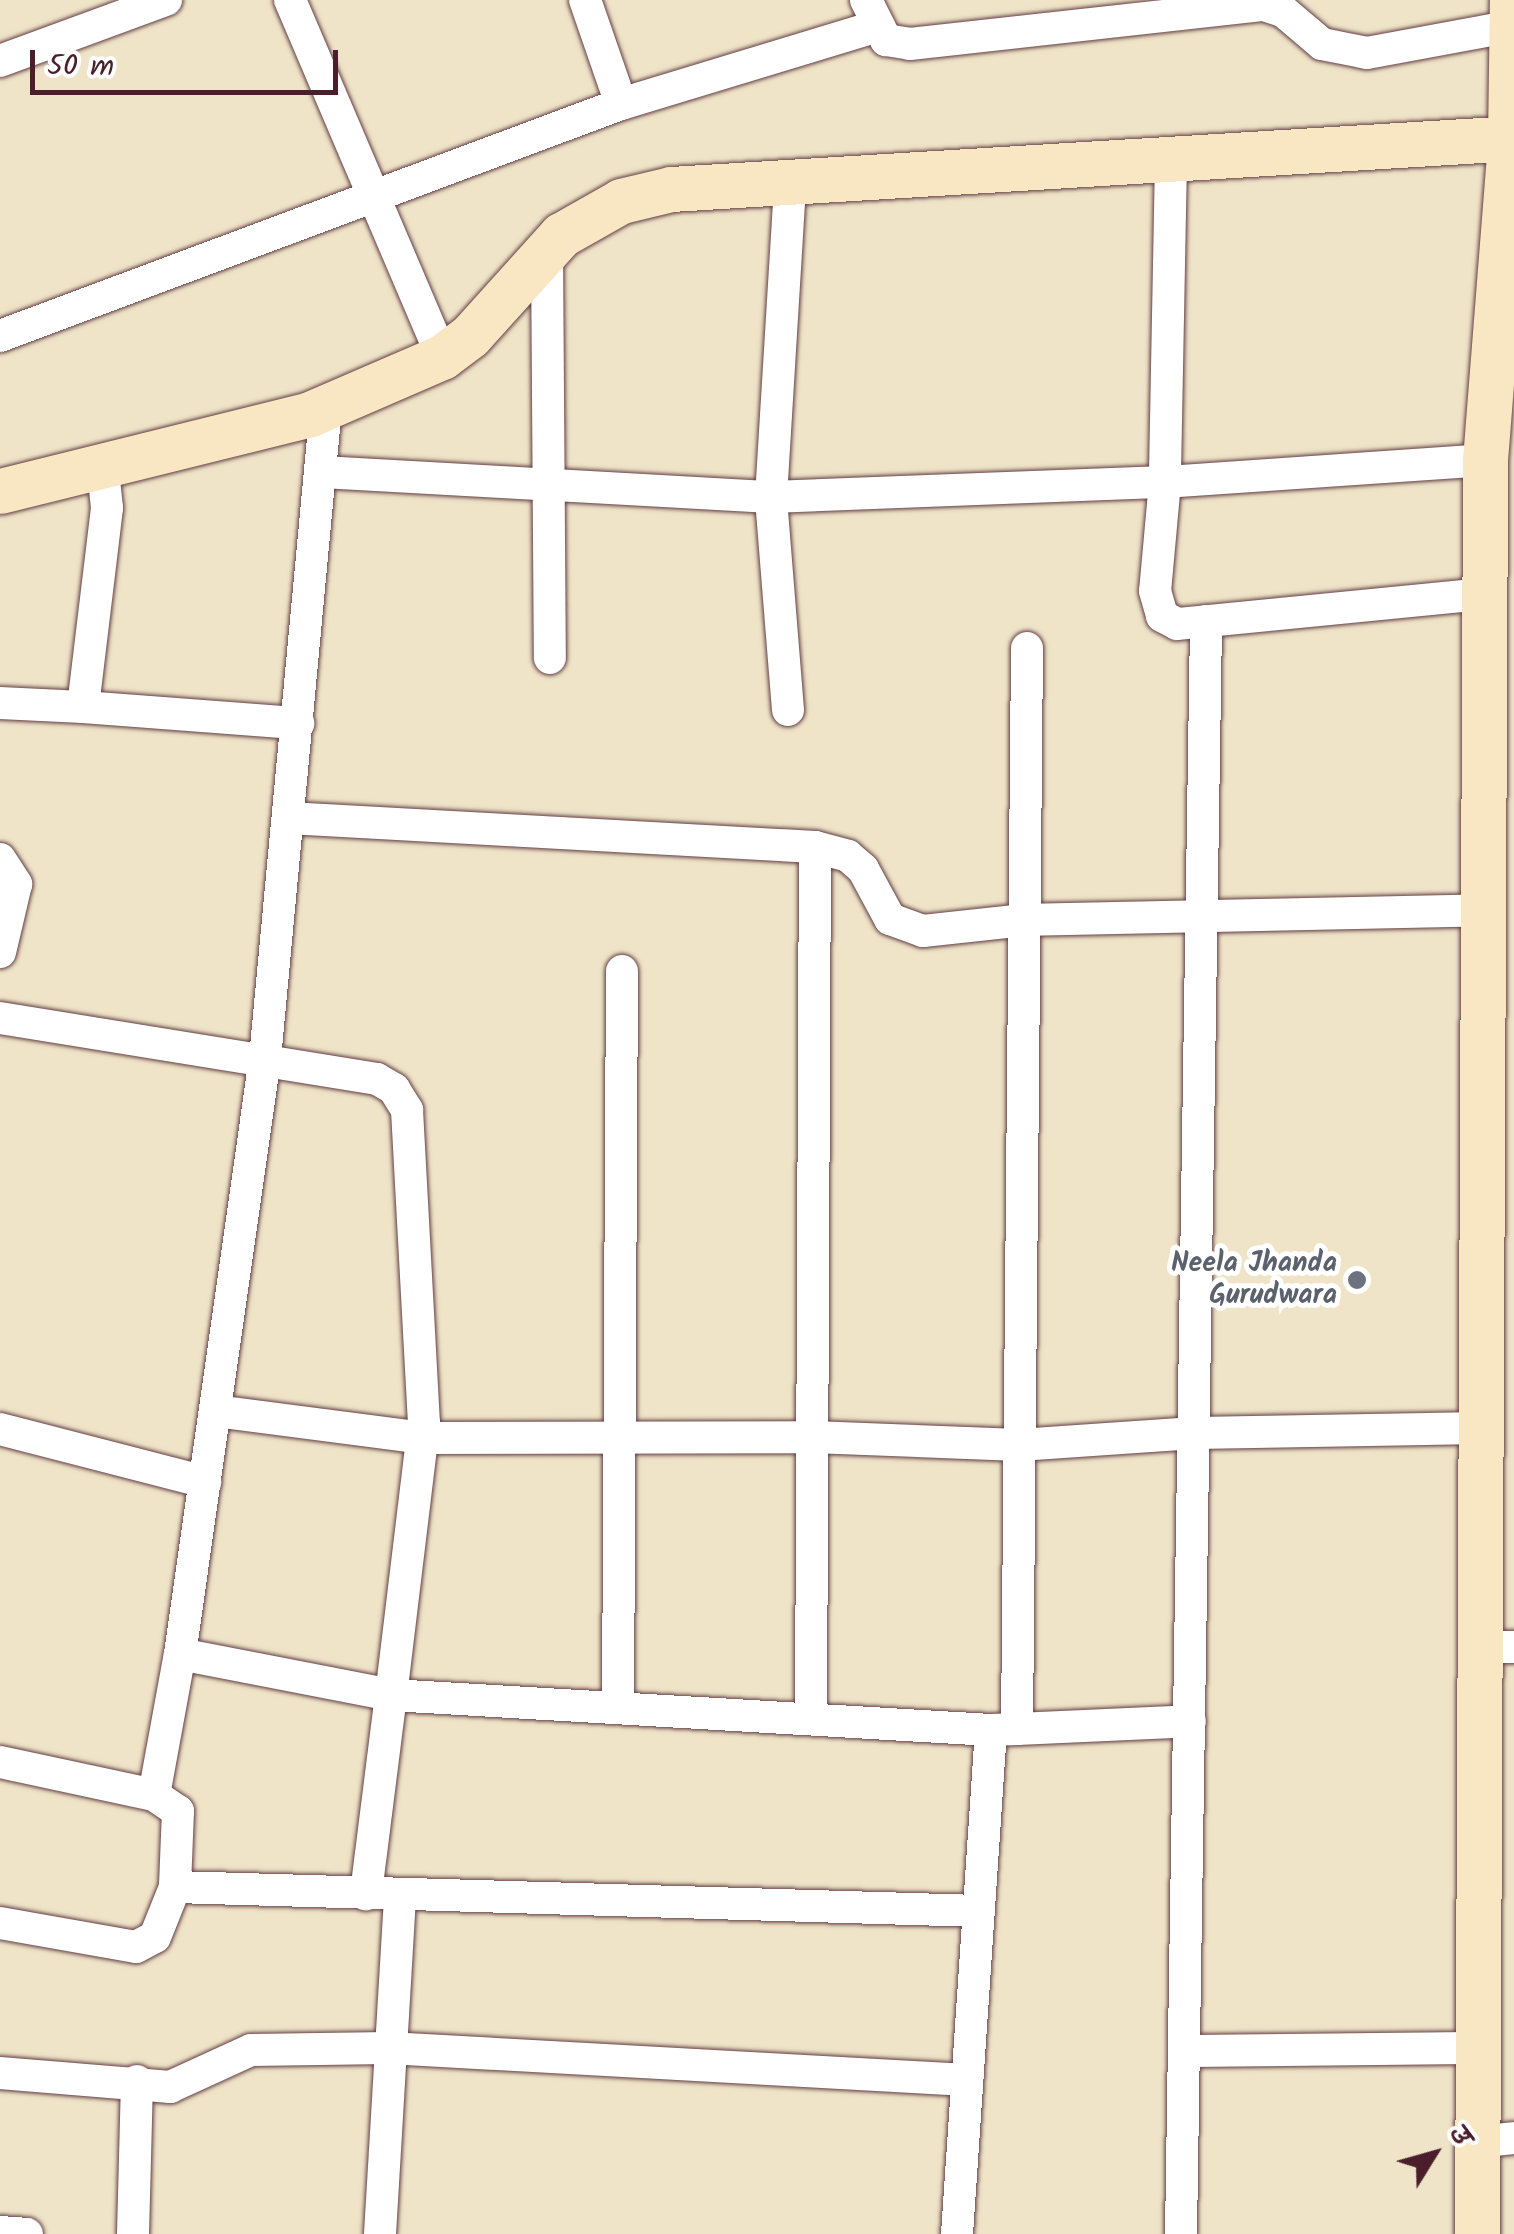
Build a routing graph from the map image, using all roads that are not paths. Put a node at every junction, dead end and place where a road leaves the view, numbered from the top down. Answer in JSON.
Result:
{"nodes":[{"id":1,"x":166,"y":0,"type":"edge"},
{"id":2,"x":290,"y":0,"type":"edge"},
{"id":3,"x":585,"y":0,"type":"edge"},
{"id":4,"x":1512,"y":13,"type":"edge"},
{"id":5,"x":870,"y":14,"type":"edge"},
{"id":6,"x":0,"y":61,"type":"edge"},
{"id":7,"x":620,"y":104,"type":"junction"},
{"id":8,"x":1512,"y":117,"type":"edge"},
{"id":9,"x":1171,"y":160,"type":"junction"},
{"id":10,"x":790,"y":182,"type":"junction"},
{"id":11,"x":373,"y":200,"type":"junction"},
{"id":12,"x":547,"y":250,"type":"junction"},
{"id":13,"x":0,"y":336,"type":"edge"},
{"id":14,"x":1504,"y":342,"type":"edge"},
{"id":15,"x":442,"y":358,"type":"junction"},
{"id":16,"x":326,"y":407,"type":"junction"},
{"id":17,"x":1485,"y":460,"type":"junction"},
{"id":18,"x":102,"y":461,"type":"junction"},
{"id":19,"x":322,"y":472,"type":"junction"},
{"id":20,"x":1165,"y":482,"type":"junction"},
{"id":21,"x":552,"y":483,"type":"junction"},
{"id":22,"x":0,"y":491,"type":"edge"},
{"id":23,"x":771,"y":497,"type":"junction"},
{"id":24,"x":1494,"y":575,"type":"edge"},
{"id":25,"x":1206,"y":621,"type":"junction"},
{"id":26,"x":1028,"y":648,"type":"dead end"},
{"id":27,"x":550,"y":658,"type":"dead end"},
{"id":28,"x":0,"y":703,"type":"edge"},
{"id":29,"x":84,"y":706,"type":"junction"},
{"id":30,"x":788,"y":710,"type":"dead end"},
{"id":31,"x":298,"y":723,"type":"junction"},
{"id":32,"x":1499,"y":741,"type":"edge"},
{"id":33,"x":288,"y":818,"type":"junction"},
{"id":34,"x":815,"y":847,"type":"junction"},
{"id":35,"x":0,"y":859,"type":"edge"},
{"id":36,"x":1482,"y":910,"type":"junction"},
{"id":37,"x":1204,"y":918,"type":"junction"},
{"id":38,"x":1024,"y":920,"type":"junction"},
{"id":39,"x":0,"y":952,"type":"edge"},
{"id":40,"x":622,"y":970,"type":"dead end"},
{"id":41,"x":1498,"y":974,"type":"edge"},
{"id":42,"x":0,"y":1018,"type":"edge"},
{"id":43,"x":265,"y":1058,"type":"junction"},
{"id":44,"x":216,"y":1411,"type":"junction"},
{"id":45,"x":0,"y":1428,"type":"edge"},
{"id":46,"x":1480,"y":1428,"type":"junction"},
{"id":47,"x":1195,"y":1433,"type":"junction"},
{"id":48,"x":812,"y":1437,"type":"junction"},
{"id":49,"x":422,"y":1438,"type":"junction"},
{"id":50,"x":620,"y":1438,"type":"junction"},
{"id":51,"x":1019,"y":1445,"type":"junction"},
{"id":52,"x":205,"y":1482,"type":"junction"},
{"id":53,"x":1497,"y":1647,"type":"edge"},
{"id":54,"x":180,"y":1654,"type":"junction"},
{"id":55,"x":391,"y":1695,"type":"junction"},
{"id":56,"x":618,"y":1708,"type":"junction"},
{"id":57,"x":811,"y":1719,"type":"junction"},
{"id":58,"x":1190,"y":1721,"type":"junction"},
{"id":59,"x":1004,"y":1730,"type":"junction"},
{"id":60,"x":0,"y":1762,"type":"edge"},
{"id":61,"x":154,"y":1795,"type":"junction"},
{"id":62,"x":176,"y":1887,"type":"junction"},
{"id":63,"x":366,"y":1894,"type":"junction"},
{"id":64,"x":400,"y":1896,"type":"junction"},
{"id":65,"x":978,"y":1911,"type":"junction"},
{"id":66,"x":0,"y":1923,"type":"edge"},
{"id":67,"x":388,"y":2048,"type":"junction"},
{"id":68,"x":1478,"y":2048,"type":"junction"},
{"id":69,"x":1184,"y":2051,"type":"junction"},
{"id":70,"x":0,"y":2073,"type":"edge"},
{"id":71,"x":967,"y":2080,"type":"junction"},
{"id":72,"x":137,"y":2082,"type":"junction"},
{"id":73,"x":1496,"y":2140,"type":"edge"},
{"id":74,"x":0,"y":2232,"type":"edge"},
{"id":75,"x":27,"y":2234,"type":"edge"},
{"id":76,"x":133,"y":2234,"type":"edge"},
{"id":77,"x":380,"y":2234,"type":"edge"},
{"id":78,"x":957,"y":2234,"type":"edge"},
{"id":79,"x":1181,"y":2234,"type":"edge"},
{"id":80,"x":1476,"y":2234,"type":"edge"}],
"edges":[{"from":1,"to":6,"type":"street"},
{"from":2,"to":11,"type":"street"},
{"from":3,"to":7,"type":"street"},
{"from":4,"to":5,"type":"street"},
{"from":4,"to":8,"type":"street"},
{"from":5,"to":7,"type":"street"},
{"from":7,"to":11,"type":"street"},
{"from":8,"to":9,"type":"street"},
{"from":8,"to":14,"type":"street"},
{"from":9,"to":10,"type":"street"},
{"from":9,"to":20,"type":"street"},
{"from":10,"to":12,"type":"street"},
{"from":10,"to":23,"type":"street"},
{"from":11,"to":13,"type":"street"},
{"from":11,"to":15,"type":"street"},
{"from":12,"to":15,"type":"street"},
{"from":12,"to":21,"type":"street"},
{"from":14,"to":17,"type":"street"},
{"from":15,"to":16,"type":"street"},
{"from":16,"to":18,"type":"street"},
{"from":16,"to":19,"type":"street"},
{"from":17,"to":20,"type":"street"},
{"from":17,"to":24,"type":"street"},
{"from":18,"to":22,"type":"street"},
{"from":18,"to":29,"type":"street"},
{"from":19,"to":21,"type":"street"},
{"from":19,"to":31,"type":"street"},
{"from":20,"to":23,"type":"street"},
{"from":20,"to":25,"type":"street"},
{"from":21,"to":23,"type":"street"},
{"from":21,"to":27,"type":"street"},
{"from":23,"to":30,"type":"street"},
{"from":24,"to":25,"type":"street"},
{"from":24,"to":32,"type":"street"},
{"from":25,"to":37,"type":"street"},
{"from":26,"to":38,"type":"street"},
{"from":28,"to":29,"type":"street"},
{"from":29,"to":31,"type":"street"},
{"from":31,"to":33,"type":"street"},
{"from":32,"to":36,"type":"street"},
{"from":33,"to":34,"type":"street"},
{"from":33,"to":43,"type":"street"},
{"from":34,"to":38,"type":"street"},
{"from":34,"to":48,"type":"street"},
{"from":35,"to":39,"type":"street"},
{"from":36,"to":37,"type":"street"},
{"from":36,"to":41,"type":"street"},
{"from":37,"to":38,"type":"street"},
{"from":37,"to":47,"type":"street"},
{"from":38,"to":51,"type":"street"},
{"from":40,"to":50,"type":"street"},
{"from":41,"to":46,"type":"street"},
{"from":42,"to":43,"type":"street"},
{"from":43,"to":44,"type":"street"},
{"from":43,"to":49,"type":"street"},
{"from":44,"to":49,"type":"street"},
{"from":44,"to":52,"type":"street"},
{"from":45,"to":52,"type":"street"},
{"from":46,"to":47,"type":"street"},
{"from":46,"to":53,"type":"street"},
{"from":47,"to":51,"type":"street"},
{"from":47,"to":58,"type":"street"},
{"from":48,"to":50,"type":"street"},
{"from":48,"to":51,"type":"street"},
{"from":48,"to":57,"type":"street"},
{"from":49,"to":50,"type":"street"},
{"from":49,"to":55,"type":"street"},
{"from":50,"to":56,"type":"street"},
{"from":51,"to":59,"type":"street"},
{"from":52,"to":54,"type":"street"},
{"from":53,"to":68,"type":"street"},
{"from":54,"to":55,"type":"street"},
{"from":54,"to":61,"type":"street"},
{"from":55,"to":56,"type":"street"},
{"from":55,"to":63,"type":"street"},
{"from":56,"to":57,"type":"street"},
{"from":57,"to":59,"type":"street"},
{"from":58,"to":59,"type":"street"},
{"from":58,"to":69,"type":"street"},
{"from":59,"to":65,"type":"street"},
{"from":60,"to":61,"type":"street"},
{"from":61,"to":62,"type":"street"},
{"from":62,"to":63,"type":"street"},
{"from":62,"to":66,"type":"street"},
{"from":63,"to":64,"type":"street"},
{"from":64,"to":65,"type":"street"},
{"from":64,"to":67,"type":"street"},
{"from":65,"to":71,"type":"street"},
{"from":67,"to":71,"type":"street"},
{"from":67,"to":72,"type":"street"},
{"from":67,"to":77,"type":"street"},
{"from":68,"to":69,"type":"street"},
{"from":68,"to":73,"type":"street"},
{"from":69,"to":79,"type":"street"},
{"from":70,"to":72,"type":"street"},
{"from":71,"to":78,"type":"street"},
{"from":72,"to":76,"type":"street"},
{"from":73,"to":80,"type":"street"},
{"from":74,"to":75,"type":"street"}]}
